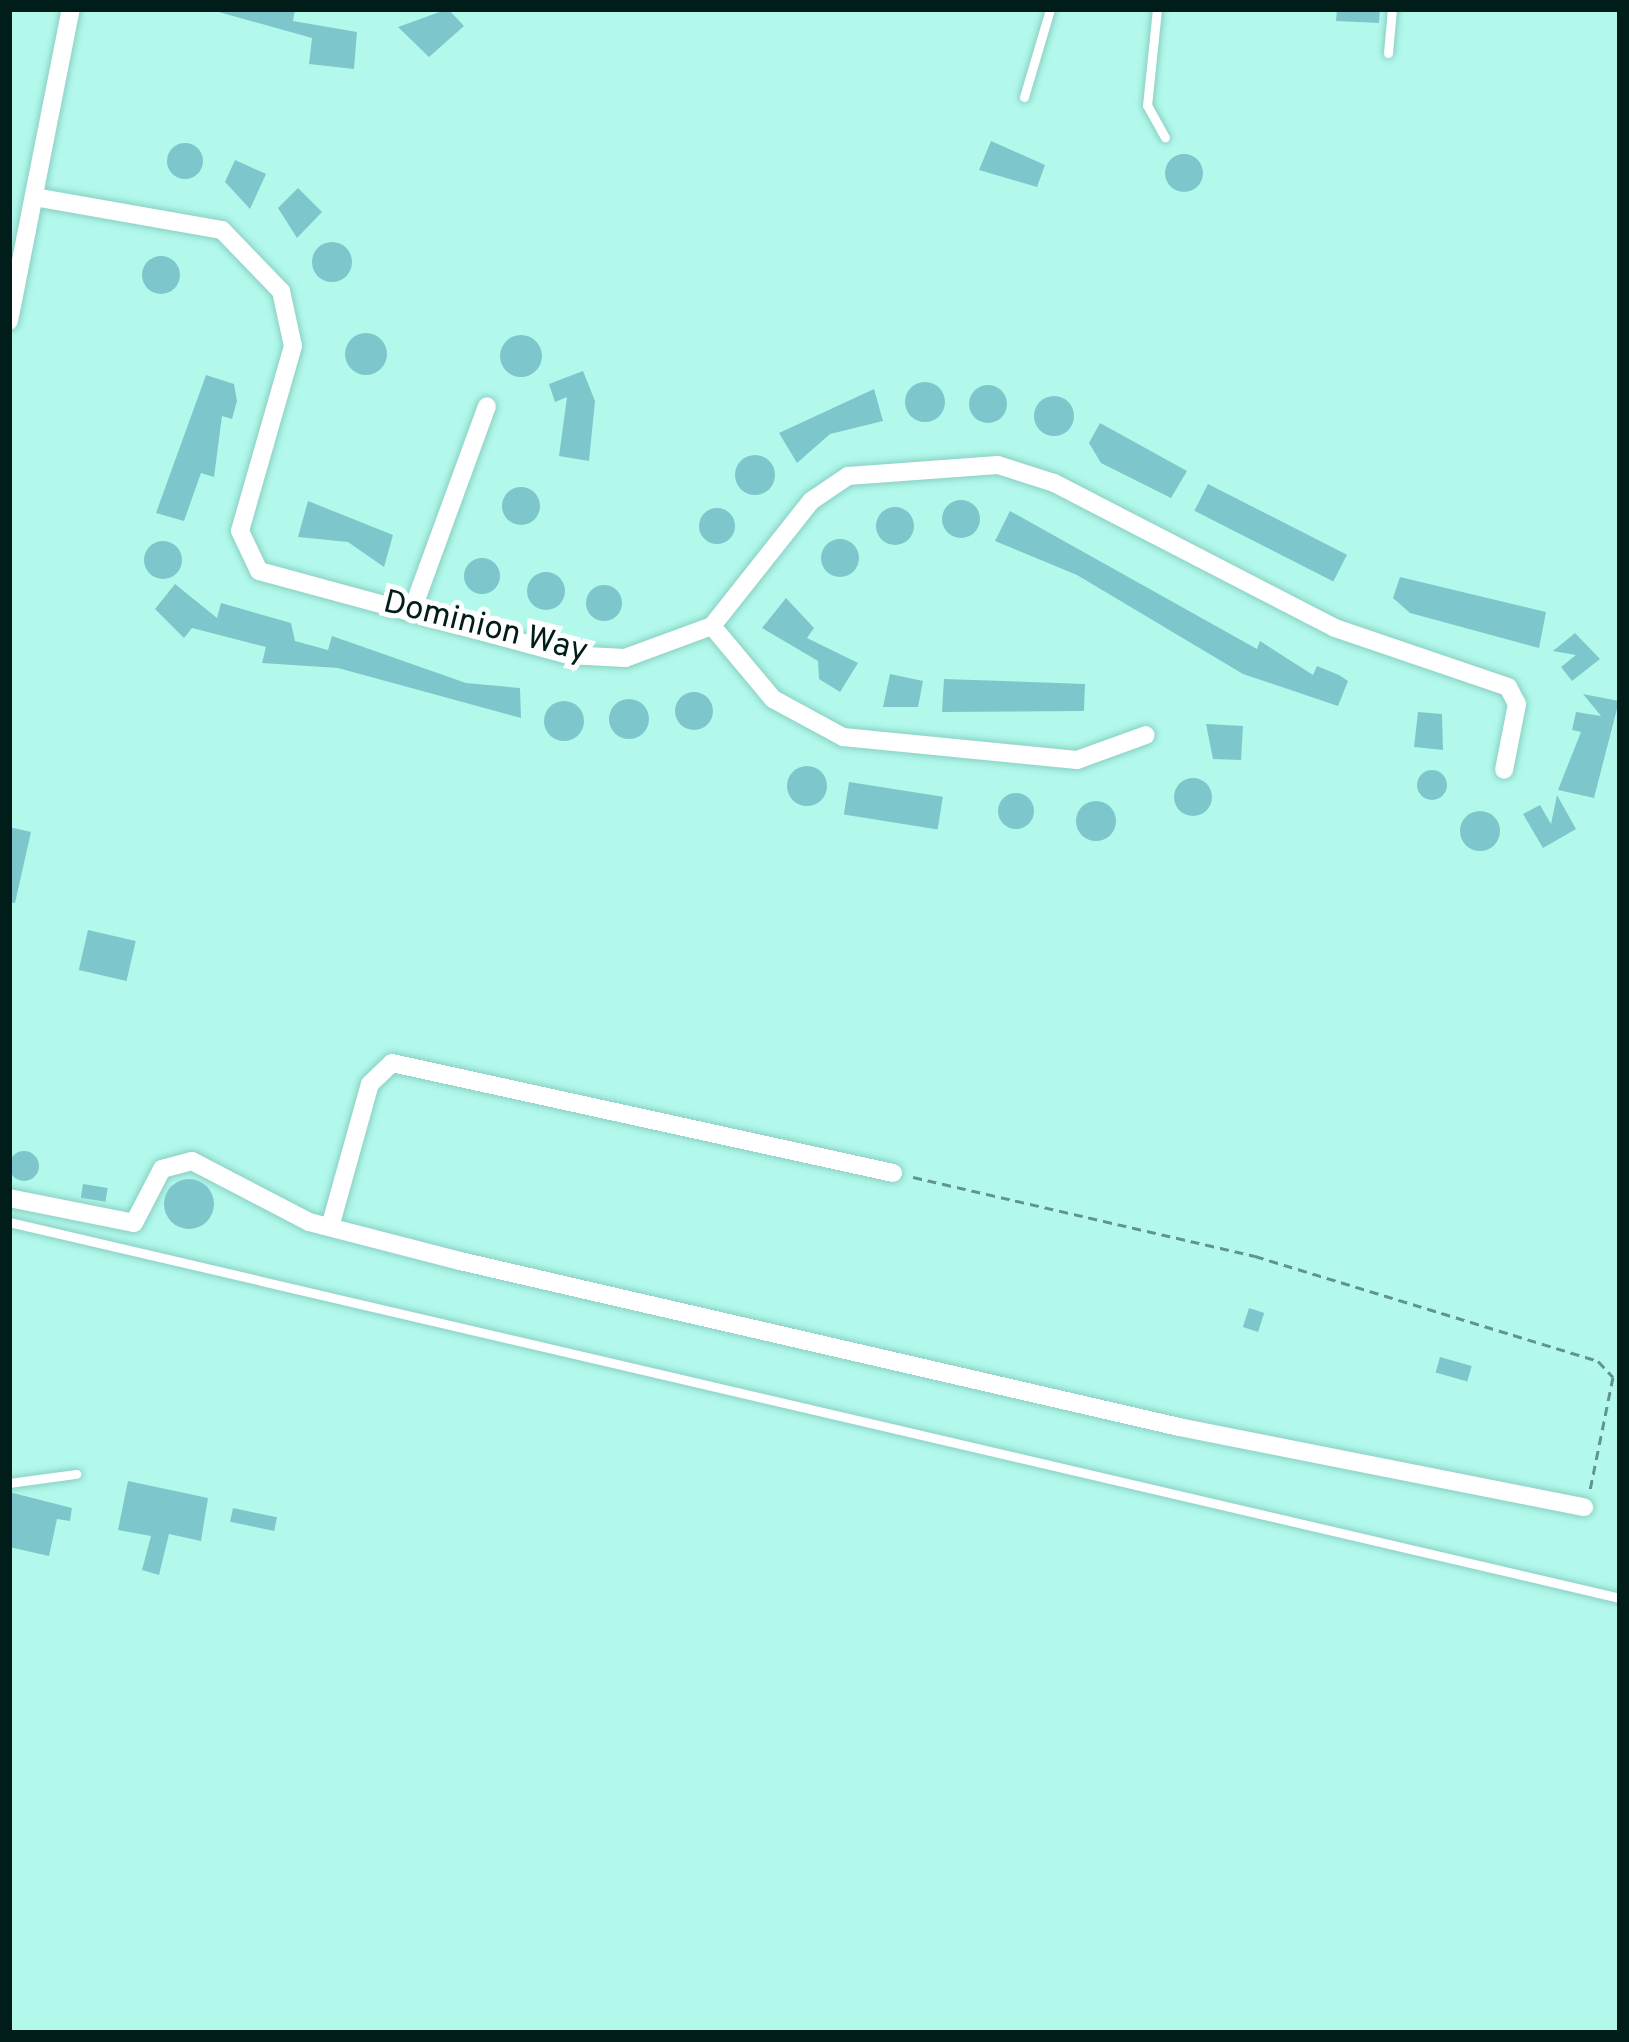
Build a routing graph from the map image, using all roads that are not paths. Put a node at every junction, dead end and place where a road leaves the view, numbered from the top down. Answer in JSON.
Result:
{"nodes":[{"id":1,"x":70,"y":9,"type":"edge"},
{"id":2,"x":1050,"y":9,"type":"edge"},
{"id":3,"x":1157,"y":9,"type":"edge"},
{"id":4,"x":1392,"y":9,"type":"edge"},
{"id":5,"x":1388,"y":53,"type":"dead end"},
{"id":6,"x":1024,"y":97,"type":"dead end"},
{"id":7,"x":1166,"y":136,"type":"dead end"},
{"id":8,"x":34,"y":197,"type":"junction"},
{"id":9,"x":9,"y":321,"type":"edge"},
{"id":10,"x":487,"y":406,"type":"dead end"},
{"id":11,"x":412,"y":611,"type":"junction"},
{"id":12,"x":712,"y":626,"type":"junction"},
{"id":13,"x":1145,"y":735,"type":"dead end"},
{"id":14,"x":1504,"y":770,"type":"dead end"},
{"id":15,"x":893,"y":1173,"type":"road end"},
{"id":16,"x":9,"y":1198,"type":"edge"},
{"id":17,"x":9,"y":1222,"type":"edge"},
{"id":18,"x":330,"y":1227,"type":"junction"},
{"id":19,"x":76,"y":1474,"type":"dead end"},
{"id":20,"x":9,"y":1483,"type":"edge"},
{"id":21,"x":1584,"y":1507,"type":"road end"},
{"id":22,"x":1620,"y":1598,"type":"edge"}],
"edges":[{"from":1,"to":8,"type":"street"},
{"from":2,"to":6,"type":"lane"},
{"from":3,"to":7,"type":"lane"},
{"from":4,"to":5,"type":"lane"},
{"from":8,"to":9,"type":"street"},
{"from":8,"to":11,"type":"street","name":"Dominion Way"},
{"from":10,"to":11,"type":"street"},
{"from":11,"to":12,"type":"street","name":"Dominion Way"},
{"from":12,"to":13,"type":"street"},
{"from":12,"to":14,"type":"street","name":"Dominion Way"},
{"from":15,"to":18,"type":"street"},
{"from":16,"to":18,"type":"street"},
{"from":17,"to":22,"type":"lane"},
{"from":18,"to":21,"type":"street"},
{"from":19,"to":20,"type":"lane"}]}
